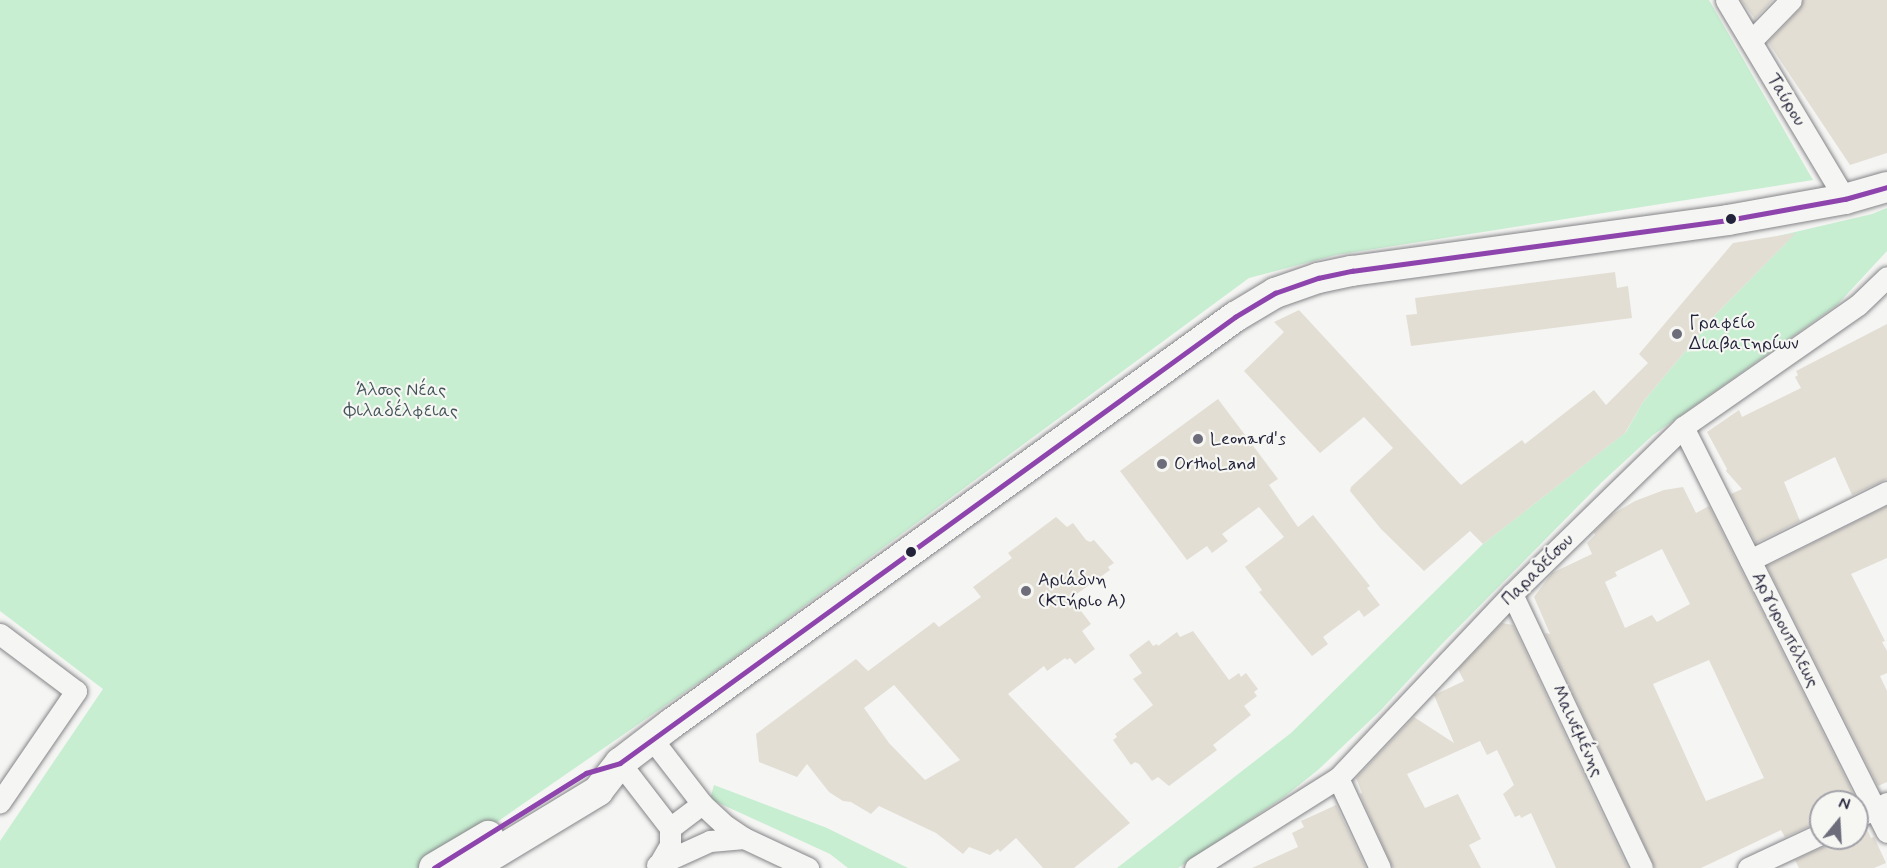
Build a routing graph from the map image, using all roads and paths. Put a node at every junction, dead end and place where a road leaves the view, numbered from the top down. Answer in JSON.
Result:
{"nodes":[{"id":1,"x":1726,"y":0,"type":"edge"},
{"id":2,"x":1791,"y":0,"type":"edge"},
{"id":3,"x":1751,"y":41,"type":"junction"},
{"id":4,"x":1887,"y":187,"type":"edge"},
{"id":5,"x":1845,"y":199,"type":"junction"},
{"id":6,"x":1887,"y":277,"type":"edge"},
{"id":7,"x":1683,"y":427,"type":"junction"},
{"id":8,"x":1887,"y":492,"type":"edge"},
{"id":9,"x":1750,"y":560,"type":"junction"},
{"id":10,"x":1512,"y":594,"type":"junction"},
{"id":11,"x":0,"y":634,"type":"edge"},
{"id":12,"x":652,"y":739,"type":"junction"},
{"id":13,"x":620,"y":763,"type":"junction"},
{"id":14,"x":1338,"y":778,"type":"junction"},
{"id":15,"x":0,"y":802,"type":"edge"},
{"id":16,"x":702,"y":804,"type":"junction"},
{"id":17,"x":1873,"y":810,"type":"edge"},
{"id":18,"x":669,"y":828,"type":"junction"},
{"id":19,"x":1887,"y":832,"type":"edge"},
{"id":20,"x":744,"y":838,"type":"junction"},
{"id":21,"x":1809,"y":843,"type":"edge"},
{"id":22,"x":1785,"y":860,"type":"edge"},
{"id":23,"x":656,"y":866,"type":"edge"},
{"id":24,"x":434,"y":868,"type":"edge"},
{"id":25,"x":471,"y":868,"type":"edge"},
{"id":26,"x":808,"y":868,"type":"edge"},
{"id":27,"x":1195,"y":868,"type":"edge"},
{"id":28,"x":1380,"y":868,"type":"edge"},
{"id":29,"x":1642,"y":868,"type":"edge"},
{"id":30,"x":1748,"y":868,"type":"edge"}],
"edges":[{"from":1,"to":3,"type":"street","name":"Ταύρου"},
{"from":2,"to":3,"type":"street"},
{"from":3,"to":5,"type":"street","name":"Ταύρου"},
{"from":4,"to":5,"type":"main road"},
{"from":5,"to":12,"type":"main road"},
{"from":6,"to":7,"type":"street","name":"Παραδείσου"},
{"from":7,"to":9,"type":"street","name":"Αργυρουπόλεως"},
{"from":7,"to":10,"type":"street","name":"Παραδείσου"},
{"from":8,"to":9,"type":"street"},
{"from":9,"to":17,"type":"street","name":"Αργυρουπόλεως"},
{"from":10,"to":14,"type":"street","name":"Παραδείσου"},
{"from":10,"to":29,"type":"street","name":"Μαινεμένης"},
{"from":11,"to":15,"type":"street"},
{"from":12,"to":13,"type":"main road"},
{"from":12,"to":16,"type":"street"},
{"from":13,"to":18,"type":"street"},
{"from":13,"to":24,"type":"main road"},
{"from":13,"to":25,"type":"main road"},
{"from":14,"to":27,"type":"street","name":"Παραδείσου"},
{"from":14,"to":28,"type":"street"},
{"from":16,"to":18,"type":"street"},
{"from":16,"to":20,"type":"street"},
{"from":17,"to":19,"type":"street","name":"Αργυρουπόλεως"},
{"from":18,"to":23,"type":"street"},
{"from":20,"to":23,"type":"street"},
{"from":20,"to":26,"type":"street"},
{"from":21,"to":22,"type":"street"},
{"from":22,"to":30,"type":"street"}]}
